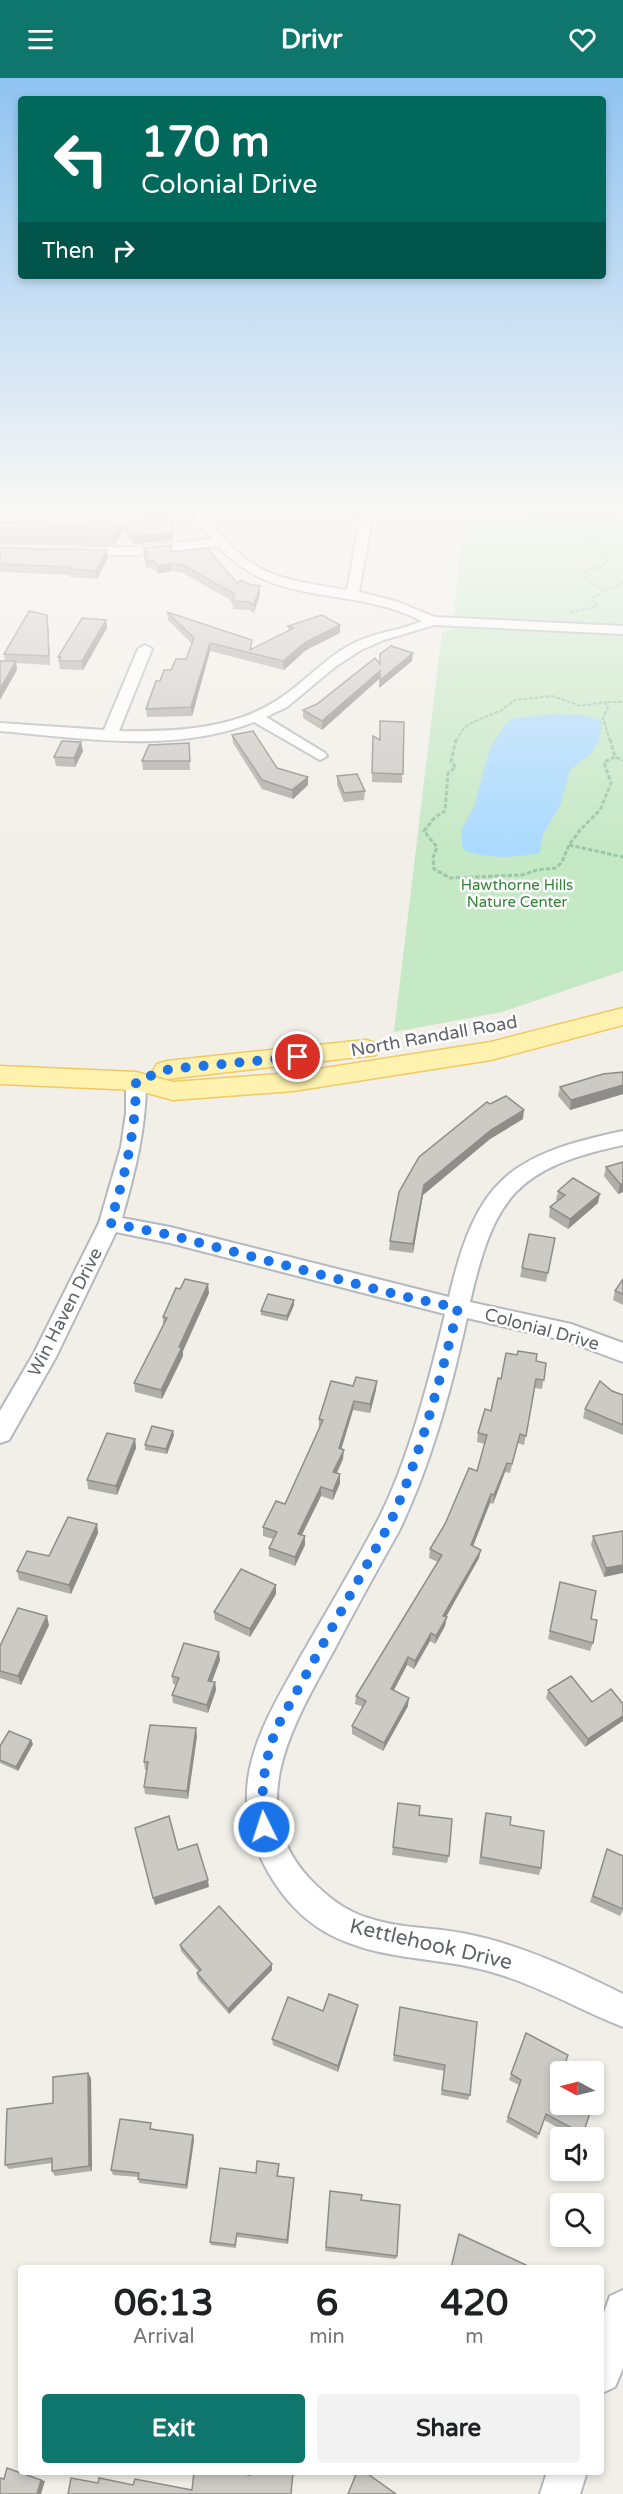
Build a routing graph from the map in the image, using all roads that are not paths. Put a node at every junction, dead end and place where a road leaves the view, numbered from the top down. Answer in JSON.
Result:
{"nodes":[{"id":1,"x":425,"y":626,"type":"edge"},
{"id":2,"x":533,"y":626,"type":"edge"},
{"id":3,"x":623,"y":630,"type":"edge"},
{"id":4,"x":145,"y":649,"type":"dead end"},
{"id":5,"x":256,"y":717,"type":"junction"},
{"id":6,"x":0,"y":727,"type":"edge"},
{"id":7,"x":110,"y":734,"type":"junction"},
{"id":8,"x":320,"y":756,"type":"dead end"},
{"id":9,"x":623,"y":994,"type":"edge"},
{"id":10,"x":623,"y":1016,"type":"edge"},
{"id":11,"x":623,"y":1024,"type":"edge"},
{"id":12,"x":578,"y":1028,"type":"junction"},
{"id":13,"x":0,"y":1075,"type":"edge"},
{"id":14,"x":136,"y":1081,"type":"junction"},
{"id":15,"x":623,"y":1138,"type":"edge"},
{"id":16,"x":110,"y":1223,"type":"junction"},
{"id":17,"x":458,"y":1308,"type":"junction"},
{"id":18,"x":623,"y":1353,"type":"edge"},
{"id":19,"x":0,"y":1433,"type":"edge"},
{"id":20,"x":623,"y":2011,"type":"edge"},
{"id":21,"x":623,"y":2309,"type":"edge"},
{"id":22,"x":604,"y":2368,"type":"edge"}],
"edges":[{"from":1,"to":5,"type":"street"},
{"from":2,"to":3,"type":"street"},
{"from":4,"to":7,"type":"street"},
{"from":5,"to":7,"type":"street"},
{"from":5,"to":8,"type":"street"},
{"from":6,"to":7,"type":"street"},
{"from":9,"to":14,"type":"main road","name":"North Randall Road"},
{"from":10,"to":12,"type":"main road","name":"North Randall Road"},
{"from":11,"to":12,"type":"main road"},
{"from":12,"to":14,"type":"main road","name":"North Randall Road"},
{"from":13,"to":14,"type":"main road","name":"North Randall Road"},
{"from":14,"to":16,"type":"street","name":"Win Haven Drive"},
{"from":15,"to":17,"type":"street","name":"Kettlehook Drive"},
{"from":16,"to":17,"type":"street","name":"Colonial Drive"},
{"from":16,"to":19,"type":"street","name":"Win Haven Drive"},
{"from":17,"to":18,"type":"street","name":"Colonial Drive"},
{"from":17,"to":20,"type":"street","name":"Kettlehook Drive"},
{"from":21,"to":22,"type":"street"}]}
